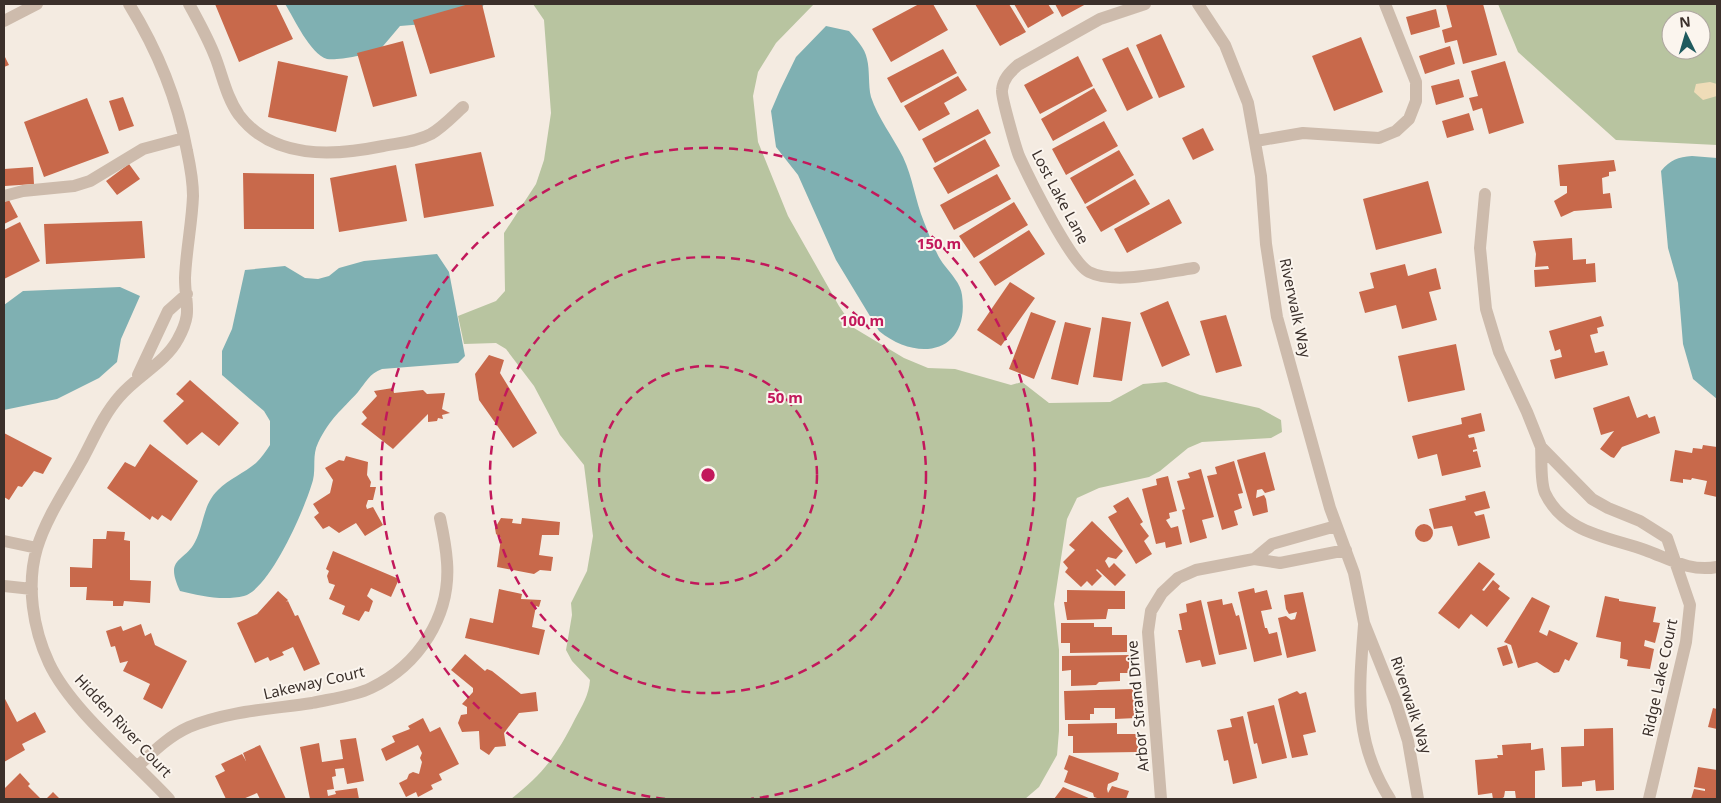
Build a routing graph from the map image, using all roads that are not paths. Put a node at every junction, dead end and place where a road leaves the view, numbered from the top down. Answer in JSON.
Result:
{"nodes":[{"id":1,"x":37,"y":4,"type":"edge"},
{"id":2,"x":129,"y":4,"type":"edge"},
{"id":3,"x":189,"y":4,"type":"edge"},
{"id":4,"x":1114,"y":4,"type":"edge"},
{"id":5,"x":1145,"y":4,"type":"edge"},
{"id":6,"x":1198,"y":4,"type":"edge"},
{"id":7,"x":1385,"y":4,"type":"edge"},
{"id":8,"x":1100,"y":19,"type":"junction"},
{"id":9,"x":4,"y":21,"type":"edge"},
{"id":10,"x":463,"y":107,"type":"dead end"},
{"id":11,"x":184,"y":138,"type":"junction"},
{"id":12,"x":1256,"y":142,"type":"junction"},
{"id":13,"x":1485,"y":194,"type":"dead end"},
{"id":14,"x":4,"y":196,"type":"edge"},
{"id":15,"x":1194,"y":268,"type":"dead end"},
{"id":16,"x":187,"y":294,"type":"junction"},
{"id":17,"x":137,"y":377,"type":"junction"},
{"id":18,"x":1541,"y":447,"type":"junction"},
{"id":19,"x":440,"y":518,"type":"dead end"},
{"id":20,"x":1336,"y":526,"type":"junction"},
{"id":21,"x":4,"y":541,"type":"edge"},
{"id":22,"x":37,"y":548,"type":"junction"},
{"id":23,"x":1346,"y":550,"type":"junction"},
{"id":24,"x":1254,"y":559,"type":"junction"},
{"id":25,"x":1677,"y":564,"type":"junction"},
{"id":26,"x":1717,"y":567,"type":"edge"},
{"id":27,"x":4,"y":586,"type":"edge"},
{"id":28,"x":32,"y":589,"type":"junction"},
{"id":29,"x":1364,"y":623,"type":"junction"},
{"id":30,"x":138,"y":766,"type":"junction"},
{"id":31,"x":169,"y":799,"type":"edge"},
{"id":32,"x":1162,"y":799,"type":"edge"},
{"id":33,"x":1390,"y":799,"type":"edge"},
{"id":34,"x":1418,"y":799,"type":"edge"},
{"id":35,"x":1649,"y":799,"type":"edge"}],
"edges":[{"from":1,"to":9,"type":"street"},
{"from":2,"to":11,"type":"street","name":"Hidden River Court"},
{"from":3,"to":10,"type":"street"},
{"from":4,"to":8,"type":"street","name":"Lost Lake Lane"},
{"from":5,"to":8,"type":"street","name":"Lost Lake Lane"},
{"from":6,"to":12,"type":"street","name":"Riverwalk Way"},
{"from":7,"to":12,"type":"street"},
{"from":8,"to":15,"type":"street","name":"Lost Lake Lane"},
{"from":11,"to":14,"type":"street"},
{"from":11,"to":16,"type":"street","name":"Hidden River Court"},
{"from":12,"to":20,"type":"street","name":"Riverwalk Way"},
{"from":13,"to":18,"type":"street","name":"Ridge Lake Court"},
{"from":16,"to":17,"type":"street","name":"Hidden River Court"},
{"from":16,"to":17,"type":"street","name":"Hidden River Court"},
{"from":17,"to":22,"type":"street","name":"Hidden River Court"},
{"from":18,"to":25,"type":"street","name":"Ridge Lake Court"},
{"from":18,"to":25,"type":"street","name":"Ridge Lake Court"},
{"from":19,"to":30,"type":"street","name":"Lakeway Court"},
{"from":20,"to":23,"type":"street","name":"Riverwalk Way"},
{"from":20,"to":24,"type":"street","name":"Arbor Strand Drive"},
{"from":21,"to":22,"type":"street"},
{"from":22,"to":28,"type":"street","name":"Hidden River Court"},
{"from":23,"to":24,"type":"street","name":"Arbor Strand Drive"},
{"from":23,"to":29,"type":"street","name":"Riverwalk Way"},
{"from":24,"to":32,"type":"street","name":"Arbor Strand Drive"},
{"from":25,"to":26,"type":"street","name":"Ridge Lake Court"},
{"from":25,"to":35,"type":"street","name":"Ridge Lake Court"},
{"from":27,"to":28,"type":"street"},
{"from":28,"to":30,"type":"street","name":"Hidden River Court"},
{"from":29,"to":33,"type":"street","name":"Riverwalk Way"},
{"from":29,"to":34,"type":"street","name":"Riverwalk Way"},
{"from":30,"to":31,"type":"street","name":"Hidden River Court"}]}
